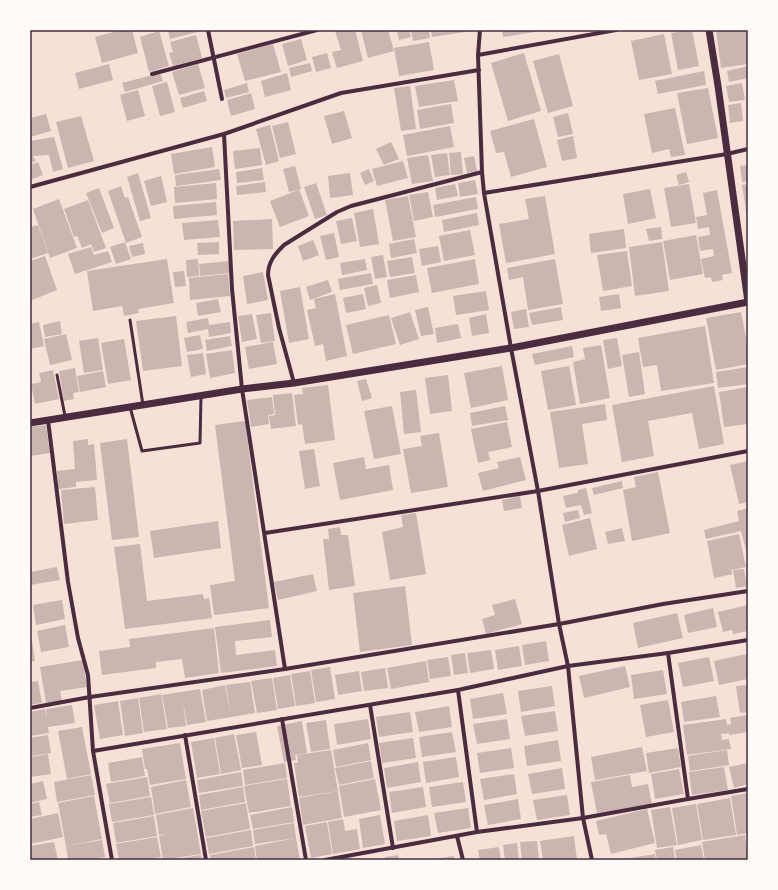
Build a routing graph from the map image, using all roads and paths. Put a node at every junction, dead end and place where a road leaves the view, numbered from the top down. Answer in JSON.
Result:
{"nodes":[{"id":1,"x":208,"y":30,"type":"edge"},
{"id":2,"x":317,"y":30,"type":"edge"},
{"id":3,"x":480,"y":30,"type":"edge"},
{"id":4,"x":616,"y":30,"type":"edge"},
{"id":5,"x":709,"y":30,"type":"edge"},
{"id":6,"x":478,"y":55,"type":"junction"},
{"id":7,"x":214,"y":57,"type":"junction"},
{"id":8,"x":479,"y":70,"type":"junction"},
{"id":9,"x":152,"y":74,"type":"dead end"},
{"id":10,"x":222,"y":99,"type":"dead end"},
{"id":11,"x":224,"y":134,"type":"junction"},
{"id":12,"x":748,"y":149,"type":"edge"},
{"id":13,"x":727,"y":154,"type":"junction"},
{"id":14,"x":482,"y":172,"type":"junction"},
{"id":15,"x":30,"y":187,"type":"edge"},
{"id":16,"x":484,"y":193,"type":"junction"},
{"id":17,"x":748,"y":302,"type":"edge"},
{"id":18,"x":130,"y":320,"type":"dead end"},
{"id":19,"x":511,"y":348,"type":"junction"},
{"id":20,"x":57,"y":375,"type":"dead end"},
{"id":21,"x":294,"y":384,"type":"junction"},
{"id":22,"x":242,"y":389,"type":"junction"},
{"id":23,"x":201,"y":396,"type":"junction"},
{"id":24,"x":143,"y":405,"type":"junction"},
{"id":25,"x":130,"y":407,"type":"junction"},
{"id":26,"x":65,"y":418,"type":"junction"},
{"id":27,"x":48,"y":420,"type":"junction"},
{"id":28,"x":30,"y":423,"type":"edge"},
{"id":29,"x":748,"y":451,"type":"edge"},
{"id":30,"x":538,"y":491,"type":"junction"},
{"id":31,"x":265,"y":533,"type":"junction"},
{"id":32,"x":748,"y":591,"type":"edge"},
{"id":33,"x":559,"y":624,"type":"junction"},
{"id":34,"x":748,"y":640,"type":"edge"},
{"id":35,"x":668,"y":653,"type":"junction"},
{"id":36,"x":568,"y":666,"type":"junction"},
{"id":37,"x":285,"y":669,"type":"junction"},
{"id":38,"x":458,"y":690,"type":"junction"},
{"id":39,"x":90,"y":697,"type":"junction"},
{"id":40,"x":370,"y":705,"type":"junction"},
{"id":41,"x":30,"y":708,"type":"edge"},
{"id":42,"x":282,"y":719,"type":"junction"},
{"id":43,"x":185,"y":735,"type":"junction"},
{"id":44,"x":93,"y":751,"type":"junction"},
{"id":45,"x":748,"y":789,"type":"edge"},
{"id":46,"x":688,"y":799,"type":"junction"},
{"id":47,"x":583,"y":818,"type":"junction"},
{"id":48,"x":477,"y":832,"type":"junction"},
{"id":49,"x":457,"y":836,"type":"junction"},
{"id":50,"x":393,"y":848,"type":"junction"},
{"id":51,"x":112,"y":860,"type":"edge"},
{"id":52,"x":206,"y":860,"type":"edge"},
{"id":53,"x":306,"y":860,"type":"edge"},
{"id":54,"x":326,"y":860,"type":"edge"},
{"id":55,"x":463,"y":860,"type":"edge"},
{"id":56,"x":592,"y":860,"type":"edge"}],
"edges":[{"from":1,"to":7,"type":"street"},
{"from":2,"to":7,"type":"street"},
{"from":3,"to":6,"type":"street"},
{"from":4,"to":6,"type":"street"},
{"from":5,"to":13,"type":"street"},
{"from":6,"to":8,"type":"street"},
{"from":7,"to":9,"type":"street"},
{"from":7,"to":10,"type":"street"},
{"from":8,"to":11,"type":"street"},
{"from":8,"to":14,"type":"street"},
{"from":11,"to":15,"type":"street"},
{"from":11,"to":22,"type":"street"},
{"from":12,"to":13,"type":"street"},
{"from":13,"to":16,"type":"street"},
{"from":13,"to":17,"type":"street"},
{"from":14,"to":16,"type":"street"},
{"from":14,"to":21,"type":"street"},
{"from":16,"to":19,"type":"street"},
{"from":17,"to":19,"type":"street"},
{"from":18,"to":24,"type":"lane"},
{"from":19,"to":21,"type":"street"},
{"from":19,"to":30,"type":"street"},
{"from":20,"to":26,"type":"lane"},
{"from":21,"to":22,"type":"street"},
{"from":22,"to":23,"type":"street"},
{"from":22,"to":31,"type":"street"},
{"from":23,"to":24,"type":"street"},
{"from":23,"to":25,"type":"lane"},
{"from":24,"to":25,"type":"street"},
{"from":25,"to":26,"type":"street"},
{"from":26,"to":27,"type":"street"},
{"from":27,"to":28,"type":"street"},
{"from":27,"to":39,"type":"street"},
{"from":29,"to":30,"type":"street"},
{"from":30,"to":31,"type":"street"},
{"from":30,"to":33,"type":"street"},
{"from":31,"to":37,"type":"street"},
{"from":32,"to":33,"type":"street"},
{"from":33,"to":36,"type":"street"},
{"from":33,"to":37,"type":"street"},
{"from":34,"to":35,"type":"street"},
{"from":35,"to":36,"type":"street"},
{"from":35,"to":46,"type":"street"},
{"from":36,"to":38,"type":"street"},
{"from":36,"to":47,"type":"street"},
{"from":37,"to":39,"type":"street"},
{"from":38,"to":40,"type":"street"},
{"from":38,"to":48,"type":"street"},
{"from":39,"to":41,"type":"street"},
{"from":39,"to":44,"type":"street"},
{"from":40,"to":42,"type":"street"},
{"from":40,"to":50,"type":"street"},
{"from":42,"to":43,"type":"street"},
{"from":42,"to":53,"type":"street"},
{"from":43,"to":44,"type":"street"},
{"from":43,"to":52,"type":"street"},
{"from":44,"to":51,"type":"street"},
{"from":45,"to":46,"type":"street"},
{"from":46,"to":47,"type":"street"},
{"from":47,"to":48,"type":"street"},
{"from":47,"to":56,"type":"street"},
{"from":48,"to":49,"type":"street"},
{"from":49,"to":50,"type":"street"},
{"from":49,"to":55,"type":"street"},
{"from":50,"to":54,"type":"street"}]}
